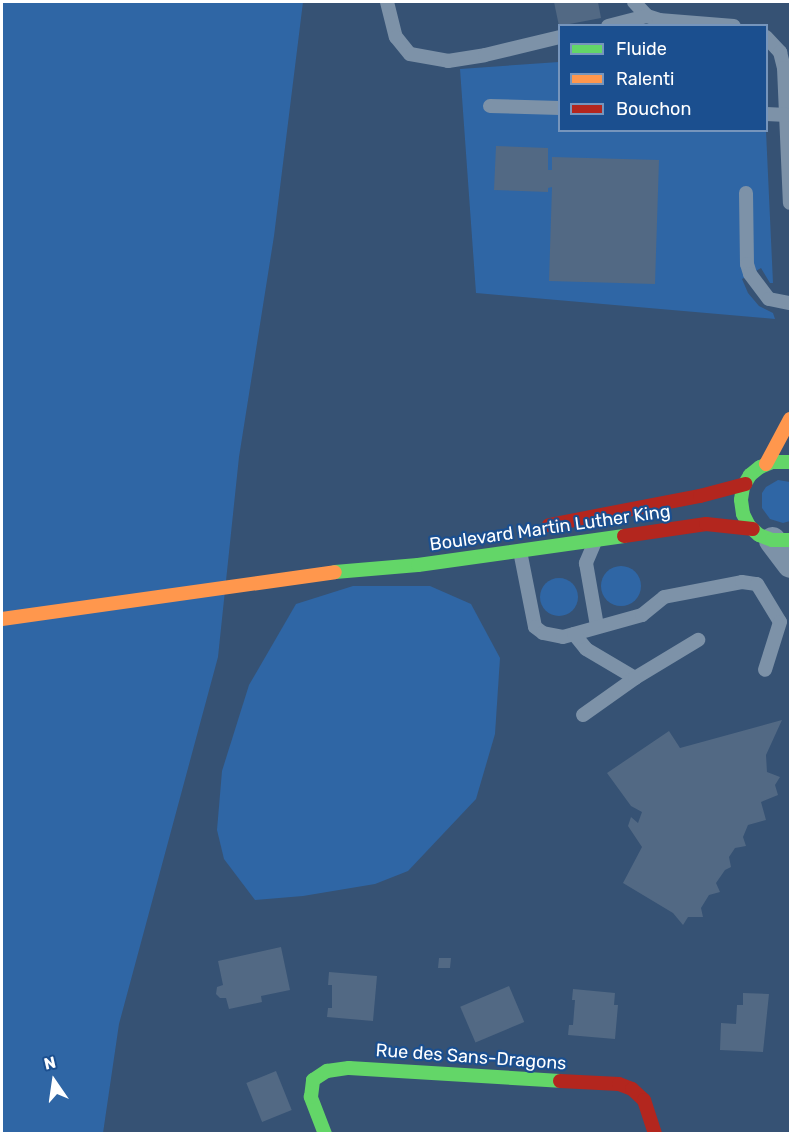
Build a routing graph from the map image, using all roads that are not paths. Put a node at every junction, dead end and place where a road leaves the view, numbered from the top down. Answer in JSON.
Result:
{"nodes":[{"id":1,"x":387,"y":2,"type":"edge"},
{"id":2,"x":634,"y":2,"type":"edge"},
{"id":3,"x":647,"y":16,"type":"junction"},
{"id":4,"x":616,"y":24,"type":"edge"},
{"id":5,"x":709,"y":24,"type":"edge"},
{"id":6,"x":558,"y":38,"type":"edge"},
{"id":7,"x":768,"y":39,"type":"edge"},
{"id":8,"x":490,"y":106,"type":"dead end"},
{"id":9,"x":558,"y":108,"type":"edge"},
{"id":10,"x":768,"y":114,"type":"edge"},
{"id":11,"x":787,"y":115,"type":"junction"},
{"id":12,"x":746,"y":193,"type":"dead end"},
{"id":13,"x":790,"y":203,"type":"edge"},
{"id":14,"x":790,"y":303,"type":"edge"},
{"id":15,"x":790,"y":419,"type":"edge"},
{"id":16,"x":790,"y":462,"type":"edge"},
{"id":17,"x":766,"y":464,"type":"junction"},
{"id":18,"x":746,"y":484,"type":"junction"},
{"id":19,"x":540,"y":527,"type":"joint"},
{"id":20,"x":772,"y":536,"type":"edge"},
{"id":21,"x":595,"y":540,"type":"junction"},
{"id":22,"x":413,"y":551,"type":"dead end"},
{"id":23,"x":519,"y":552,"type":"junction"},
{"id":24,"x":790,"y":564,"type":"edge"},
{"id":25,"x":351,"y":570,"type":"junction"},
{"id":26,"x":2,"y":619,"type":"edge"},
{"id":27,"x":785,"y":621,"type":"edge"},
{"id":28,"x":597,"y":626,"type":"junction"},
{"id":29,"x":574,"y":634,"type":"junction"},
{"id":30,"x":698,"y":640,"type":"dead end"},
{"id":31,"x":765,"y":670,"type":"dead end"},
{"id":32,"x":634,"y":678,"type":"junction"},
{"id":33,"x":583,"y":715,"type":"dead end"},
{"id":34,"x":325,"y":1134,"type":"edge"},
{"id":35,"x":655,"y":1134,"type":"edge"}],
"edges":[{"from":1,"to":6,"type":"lane"},
{"from":2,"to":3,"type":"lane"},
{"from":3,"to":4,"type":"lane"},
{"from":3,"to":5,"type":"lane"},
{"from":7,"to":11,"type":"lane"},
{"from":8,"to":9,"type":"lane"},
{"from":10,"to":11,"type":"lane"},
{"from":11,"to":13,"type":"lane"},
{"from":12,"to":14,"type":"lane"},
{"from":15,"to":17,"type":"main road"},
{"from":16,"to":17,"type":"main road"},
{"from":17,"to":18,"type":"main road"},
{"from":18,"to":19,"type":"main road","name":"Boulevard Martin Luther King"},
{"from":18,"to":20,"type":"main road"},
{"from":19,"to":23,"type":"lane"},
{"from":20,"to":21,"type":"main road","name":"Boulevard Martin Luther King"},
{"from":20,"to":24,"type":"street"},
{"from":21,"to":23,"type":"main road","name":"Boulevard Martin Luther King"},
{"from":21,"to":28,"type":"lane"},
{"from":22,"to":25,"type":"main road","name":"Boulevard Martin Luther King"},
{"from":23,"to":25,"type":"main road","name":"Boulevard Martin Luther King"},
{"from":23,"to":29,"type":"lane"},
{"from":25,"to":26,"type":"main road","name":"Boulevard Martin Luther King"},
{"from":27,"to":28,"type":"lane"},
{"from":27,"to":31,"type":"lane"},
{"from":28,"to":29,"type":"lane"},
{"from":29,"to":32,"type":"lane"},
{"from":30,"to":32,"type":"lane"},
{"from":32,"to":33,"type":"lane"},
{"from":34,"to":35,"type":"main road","name":"Rue des Sans-Dragons"}]}
